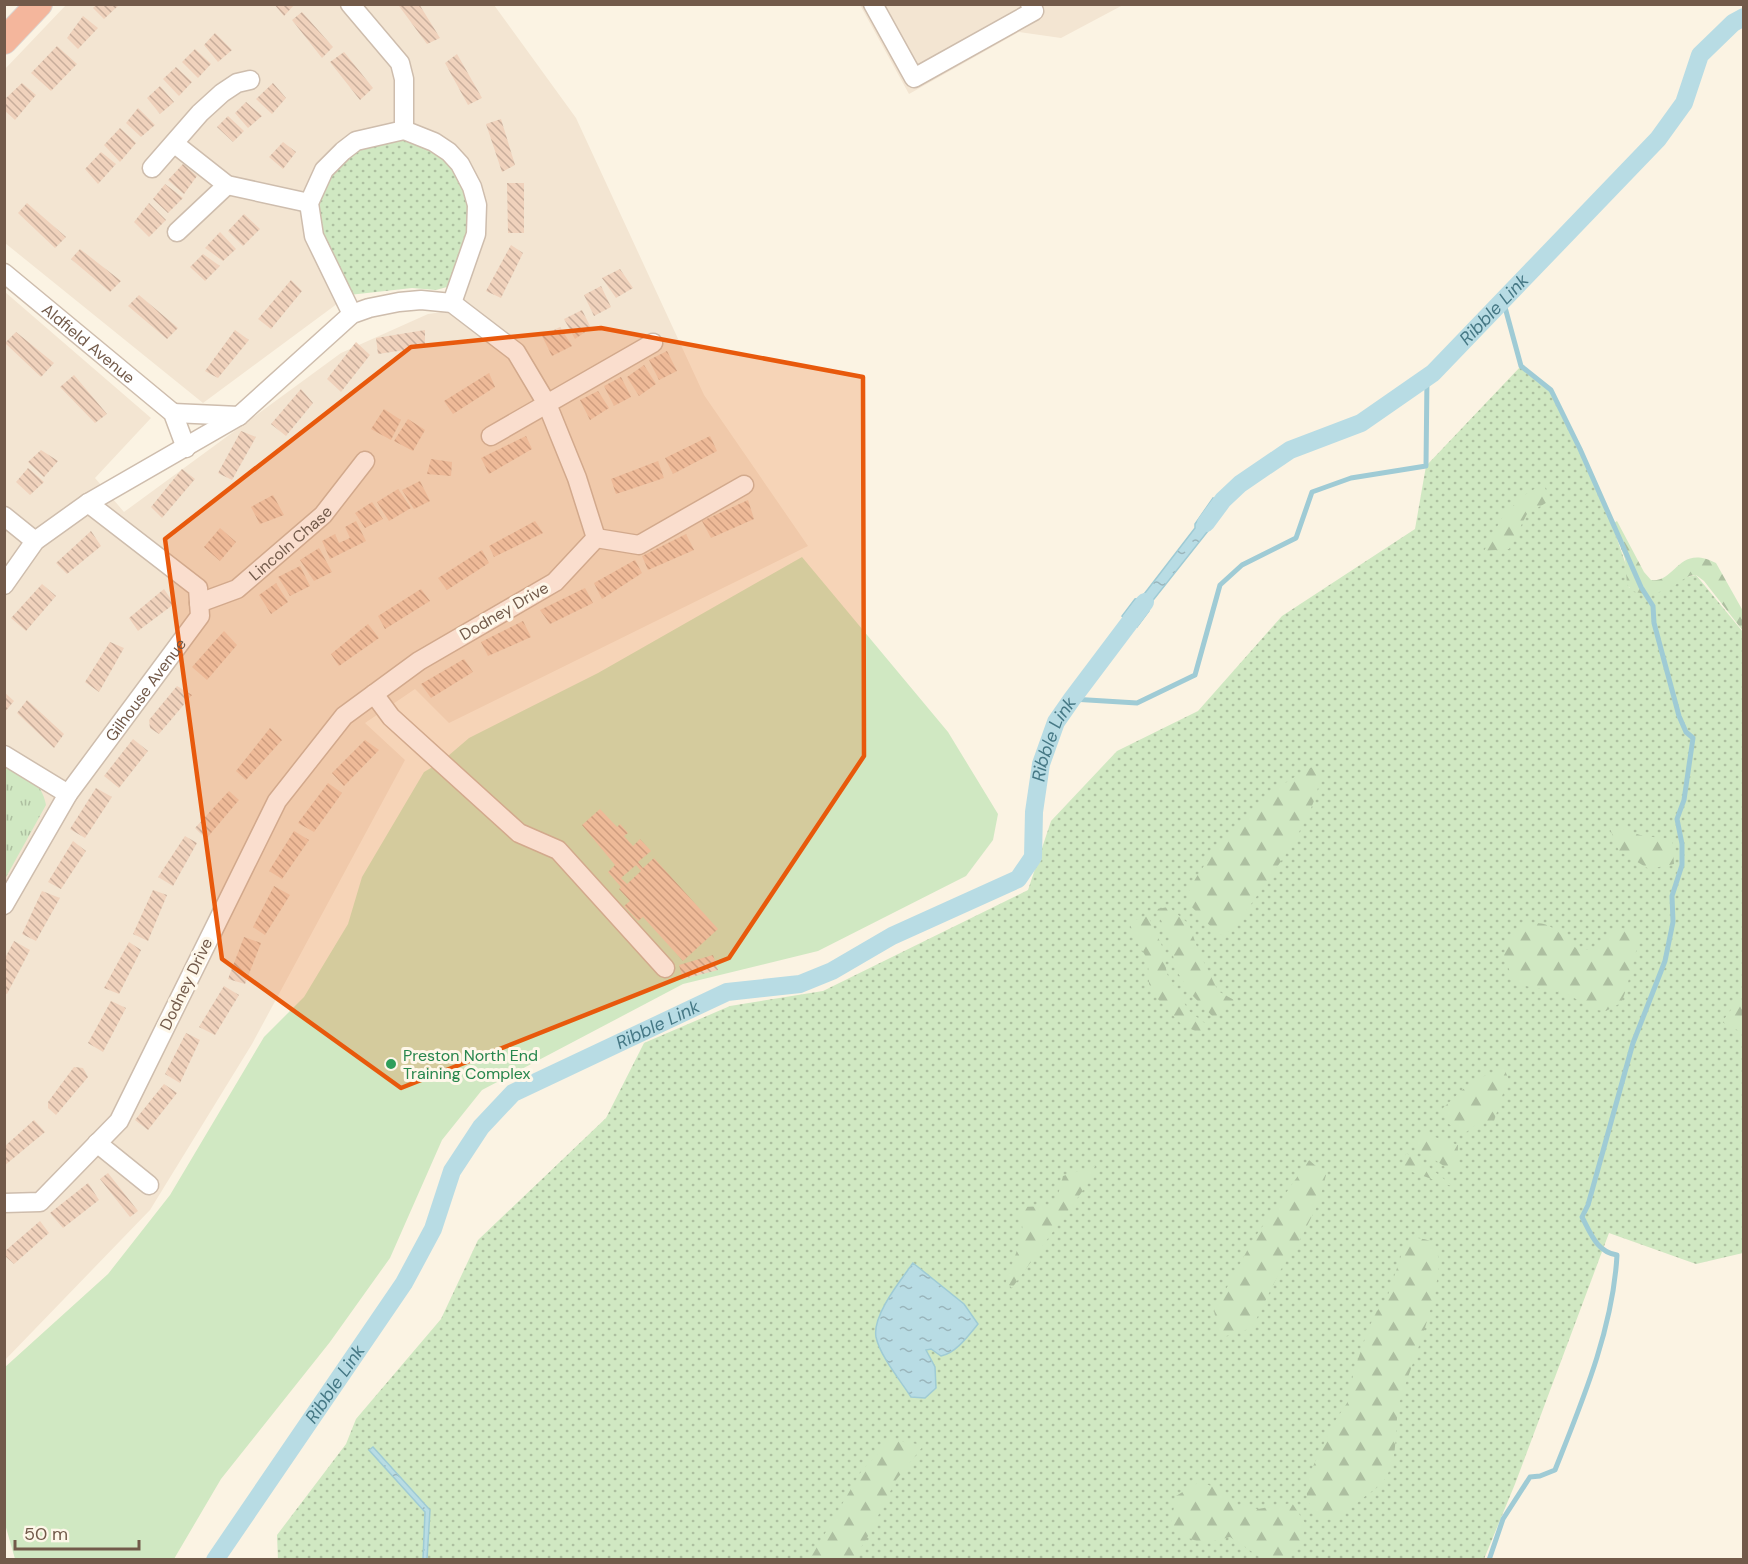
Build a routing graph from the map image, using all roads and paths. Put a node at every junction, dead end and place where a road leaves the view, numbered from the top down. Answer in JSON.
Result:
{"nodes":[{"id":1,"x":39,"y":4,"type":"edge"},
{"id":2,"x":350,"y":4,"type":"edge"},
{"id":3,"x":873,"y":4,"type":"edge"},
{"id":4,"x":1030,"y":4,"type":"edge"},
{"id":5,"x":4,"y":41,"type":"edge"},
{"id":6,"x":250,"y":80,"type":"dead end"},
{"id":7,"x":404,"y":130,"type":"junction"},
{"id":8,"x":175,"y":144,"type":"junction"},
{"id":9,"x":152,"y":168,"type":"dead end"},
{"id":10,"x":227,"y":185,"type":"junction"},
{"id":11,"x":309,"y":204,"type":"junction"},
{"id":12,"x":177,"y":232,"type":"dead end"},
{"id":13,"x":4,"y":273,"type":"edge"},
{"id":14,"x":452,"y":303,"type":"junction"},
{"id":15,"x":352,"y":314,"type":"junction"},
{"id":16,"x":653,"y":343,"type":"dead end"},
{"id":17,"x":547,"y":404,"type":"junction"},
{"id":18,"x":173,"y":413,"type":"junction"},
{"id":19,"x":239,"y":416,"type":"junction"},
{"id":20,"x":491,"y":436,"type":"dead end"},
{"id":21,"x":186,"y":448,"type":"junction"},
{"id":22,"x":364,"y":460,"type":"dead end"},
{"id":23,"x":744,"y":485,"type":"dead end"},
{"id":24,"x":88,"y":503,"type":"junction"},
{"id":25,"x":4,"y":516,"type":"edge"},
{"id":26,"x":596,"y":538,"type":"junction"},
{"id":27,"x":35,"y":541,"type":"junction"},
{"id":28,"x":4,"y":585,"type":"edge"},
{"id":29,"x":199,"y":603,"type":"junction"},
{"id":30,"x":374,"y":694,"type":"junction"},
{"id":31,"x":4,"y":755,"type":"edge"},
{"id":32,"x":68,"y":794,"type":"junction"},
{"id":33,"x":4,"y":905,"type":"edge"},
{"id":34,"x":665,"y":968,"type":"dead end"},
{"id":35,"x":97,"y":1143,"type":"junction"},
{"id":36,"x":149,"y":1185,"type":"dead end"},
{"id":37,"x":4,"y":1203,"type":"edge"}],
"edges":[{"from":1,"to":5,"type":"highway"},
{"from":2,"to":7,"type":"street"},
{"from":3,"to":4,"type":"street"},
{"from":6,"to":8,"type":"street"},
{"from":7,"to":11,"type":"street"},
{"from":7,"to":14,"type":"street"},
{"from":8,"to":9,"type":"street"},
{"from":8,"to":10,"type":"street"},
{"from":10,"to":11,"type":"street"},
{"from":10,"to":12,"type":"street"},
{"from":11,"to":15,"type":"street"},
{"from":13,"to":18,"type":"street","name":"Aldfield Avenue"},
{"from":14,"to":15,"type":"street"},
{"from":14,"to":17,"type":"street"},
{"from":15,"to":19,"type":"street"},
{"from":16,"to":17,"type":"street"},
{"from":17,"to":20,"type":"street"},
{"from":17,"to":26,"type":"street"},
{"from":18,"to":19,"type":"street"},
{"from":18,"to":21,"type":"street","name":"Aldfield Avenue"},
{"from":19,"to":21,"type":"street"},
{"from":21,"to":24,"type":"street"},
{"from":22,"to":29,"type":"street","name":"Lincoln Chase"},
{"from":23,"to":26,"type":"street"},
{"from":24,"to":27,"type":"street"},
{"from":24,"to":29,"type":"street"},
{"from":25,"to":27,"type":"street"},
{"from":26,"to":30,"type":"street","name":"Dodney Drive"},
{"from":27,"to":28,"type":"street"},
{"from":29,"to":32,"type":"street","name":"Gilhouse Avenue"},
{"from":30,"to":34,"type":"street"},
{"from":30,"to":35,"type":"street","name":"Dodney Drive"},
{"from":31,"to":32,"type":"street"},
{"from":32,"to":33,"type":"street","name":"Gilhouse Avenue"},
{"from":35,"to":36,"type":"street"},
{"from":35,"to":37,"type":"street","name":"Dodney Drive"}]}
